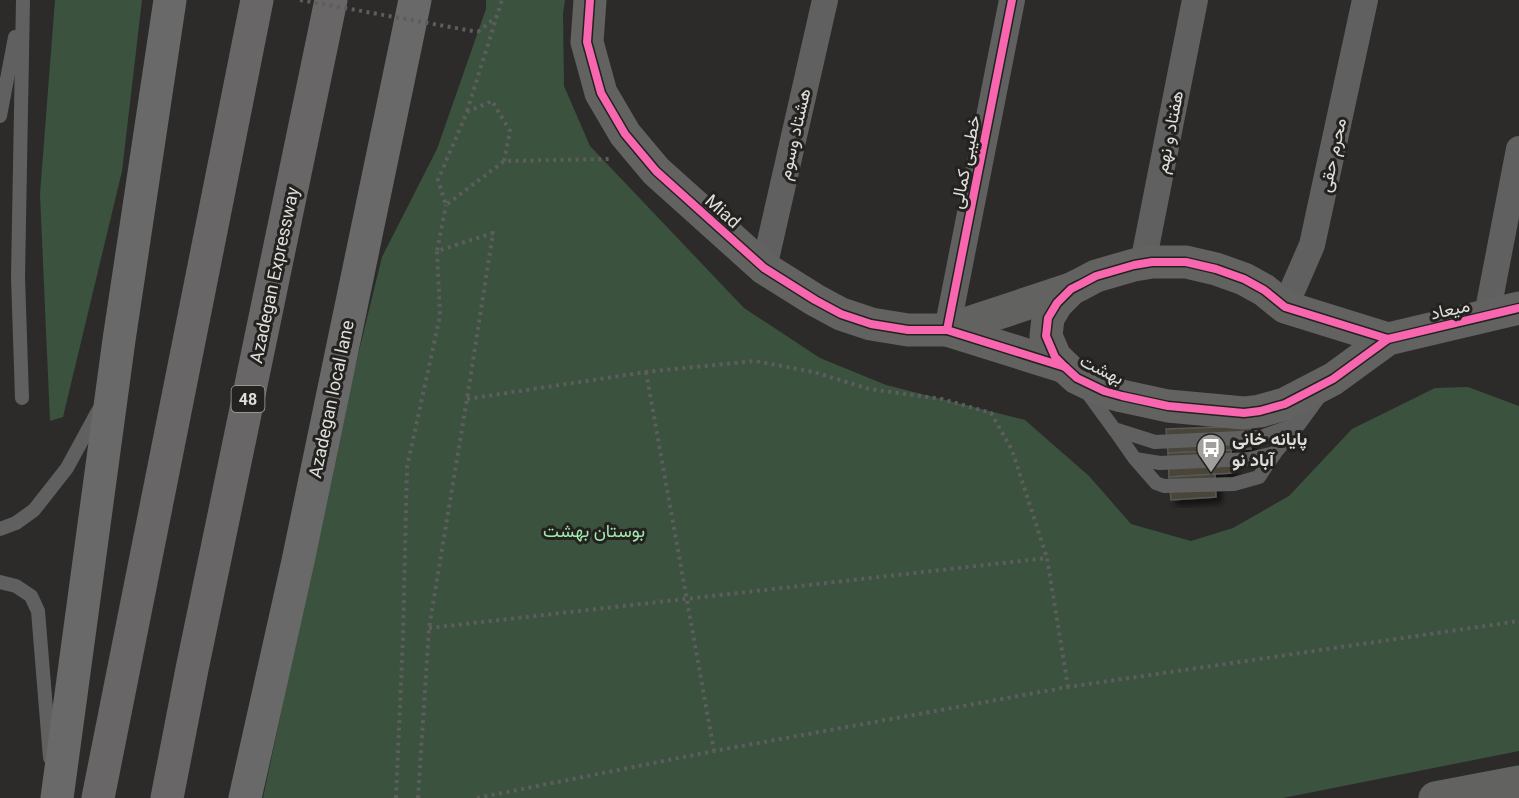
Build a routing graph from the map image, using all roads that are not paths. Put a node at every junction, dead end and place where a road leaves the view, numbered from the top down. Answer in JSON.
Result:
{"nodes":[{"id":1,"x":22,"y":0,"type":"edge"},
{"id":2,"x":170,"y":0,"type":"edge"},
{"id":3,"x":256,"y":0,"type":"edge"},
{"id":4,"x":331,"y":0,"type":"edge"},
{"id":5,"x":414,"y":0,"type":"edge"},
{"id":6,"x":590,"y":0,"type":"edge"},
{"id":7,"x":825,"y":0,"type":"edge"},
{"id":8,"x":1012,"y":0,"type":"edge"},
{"id":9,"x":1195,"y":0,"type":"edge"},
{"id":10,"x":1365,"y":0,"type":"edge"},
{"id":11,"x":0,"y":116,"type":"edge"},
{"id":12,"x":1519,"y":149,"type":"edge"},
{"id":13,"x":1143,"y":263,"type":"junction"},
{"id":14,"x":764,"y":268,"type":"junction"},
{"id":15,"x":1071,"y":289,"type":"junction"},
{"id":16,"x":1285,"y":307,"type":"junction"},
{"id":17,"x":1519,"y":308,"type":"edge"},
{"id":18,"x":1487,"y":315,"type":"junction"},
{"id":19,"x":947,"y":330,"type":"junction"},
{"id":20,"x":1388,"y":339,"type":"junction"},
{"id":21,"x":119,"y":340,"type":"junction"},
{"id":22,"x":1071,"y":372,"type":"junction"},
{"id":23,"x":1333,"y":379,"type":"junction"},
{"id":24,"x":22,"y":398,"type":"dead end"},
{"id":25,"x":1300,"y":423,"type":"junction"},
{"id":26,"x":1114,"y":429,"type":"junction"},
{"id":27,"x":1275,"y":453,"type":"junction"},
{"id":28,"x":1136,"y":459,"type":"junction"},
{"id":29,"x":0,"y":529,"type":"edge"},
{"id":30,"x":0,"y":582,"type":"edge"},
{"id":31,"x":184,"y":712,"type":"junction"},
{"id":32,"x":1519,"y":782,"type":"edge"},
{"id":33,"x":52,"y":798,"type":"edge"},
{"id":34,"x":57,"y":798,"type":"edge"},
{"id":35,"x":98,"y":798,"type":"edge"},
{"id":36,"x":167,"y":798,"type":"edge"},
{"id":37,"x":189,"y":798,"type":"edge"},
{"id":38,"x":245,"y":798,"type":"edge"},
{"id":39,"x":1435,"y":798,"type":"edge"}],
"edges":[{"from":1,"to":11,"type":"lane"},
{"from":1,"to":24,"type":"lane"},
{"from":2,"to":21,"type":"main road"},
{"from":3,"to":35,"type":"highway"},
{"from":4,"to":31,"type":"highway","name":"Azadegan Expressway","number":"48"},
{"from":5,"to":38,"type":"main road","name":"Azadegan local lane"},
{"from":6,"to":14,"type":"street","name":"Miad"},
{"from":7,"to":14,"type":"street","name":"هشتاد وسوم"},
{"from":8,"to":19,"type":"street","name":"خطیبی کمالی"},
{"from":9,"to":13,"type":"street","name":"هفتاد و نهم"},
{"from":10,"to":16,"type":"street","name":"محرم حقی"},
{"from":12,"to":18,"type":"street"},
{"from":13,"to":15,"type":"street","name":"بهشت"},
{"from":13,"to":16,"type":"street","name":"بهشت"},
{"from":14,"to":19,"type":"street","name":"Miad"},
{"from":15,"to":19,"type":"street"},
{"from":15,"to":22,"type":"street","name":"بهشت"},
{"from":16,"to":20,"type":"street"},
{"from":17,"to":18,"type":"street","name":"میعاد"},
{"from":18,"to":20,"type":"street","name":"میعاد"},
{"from":19,"to":22,"type":"street"},
{"from":20,"to":23,"type":"street","name":"بهشت"},
{"from":21,"to":29,"type":"lane"},
{"from":21,"to":34,"type":"main road"},
{"from":22,"to":23,"type":"street","name":"بهشت"},
{"from":22,"to":26,"type":"lane"},
{"from":23,"to":25,"type":"lane"},
{"from":25,"to":26,"type":"lane"},
{"from":25,"to":27,"type":"lane"},
{"from":26,"to":28,"type":"lane"},
{"from":27,"to":28,"type":"lane"},
{"from":27,"to":28,"type":"lane"},
{"from":30,"to":33,"type":"lane"},
{"from":31,"to":36,"type":"highway","name":"Azadegan Expressway","number":"48"},
{"from":31,"to":37,"type":"highway"},
{"from":32,"to":39,"type":"street"}]}
